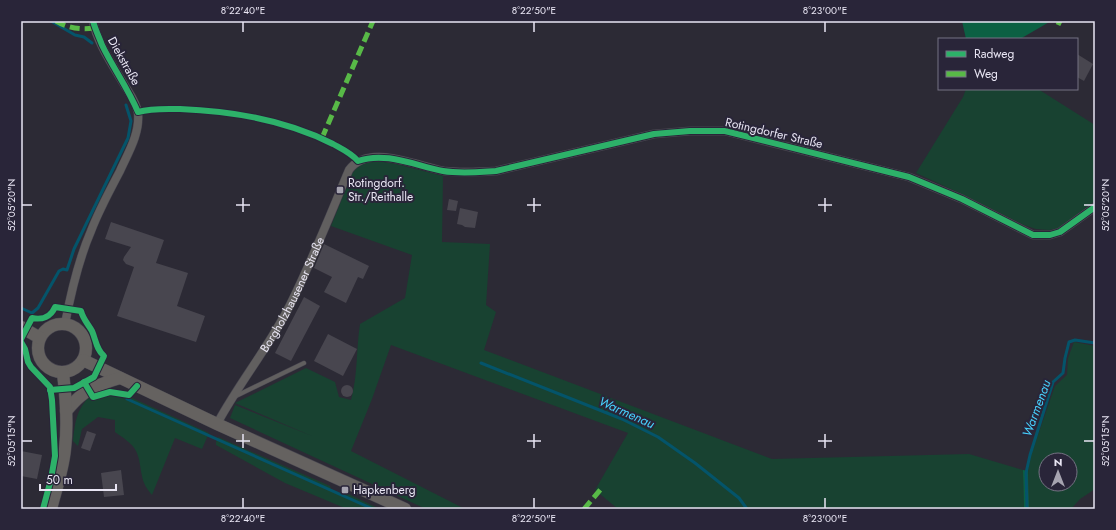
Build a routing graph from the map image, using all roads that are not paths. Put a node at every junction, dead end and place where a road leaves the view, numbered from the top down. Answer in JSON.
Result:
{"nodes":[{"id":1,"x":93,"y":21,"type":"edge"},
{"id":2,"x":358,"y":161,"type":"joint"},
{"id":3,"x":1095,"y":208,"type":"edge"},
{"id":4,"x":65,"y":324,"type":"junction"},
{"id":5,"x":21,"y":327,"type":"edge"},
{"id":6,"x":40,"y":338,"type":"junction"},
{"id":7,"x":84,"y":360,"type":"junction"},
{"id":8,"x":304,"y":363,"type":"dead end"},
{"id":9,"x":64,"y":373,"type":"junction"},
{"id":10,"x":120,"y":378,"type":"junction"},
{"id":11,"x":230,"y":399,"type":"junction"},
{"id":12,"x":66,"y":411,"type":"junction"},
{"id":13,"x":217,"y":424,"type":"junction"},
{"id":14,"x":51,"y":509,"type":"edge"},
{"id":15,"x":405,"y":509,"type":"edge"}],
"edges":[{"from":1,"to":4,"type":"street","name":"Diekstraße"},
{"from":2,"to":3,"type":"street","name":"Rotingdorfer Straße"},
{"from":2,"to":11,"type":"street","name":"Borgholzhausener Straße"},
{"from":4,"to":6,"type":"main road"},
{"from":4,"to":7,"type":"main road"},
{"from":5,"to":6,"type":"main road"},
{"from":6,"to":9,"type":"main road"},
{"from":7,"to":9,"type":"main road"},
{"from":7,"to":10,"type":"main road"},
{"from":8,"to":11,"type":"lane"},
{"from":9,"to":12,"type":"main road"},
{"from":10,"to":12,"type":"main road"},
{"from":10,"to":13,"type":"main road"},
{"from":11,"to":13,"type":"street","name":"Borgholzhausener Straße"},
{"from":12,"to":14,"type":"main road"},
{"from":13,"to":15,"type":"main road"}]}
